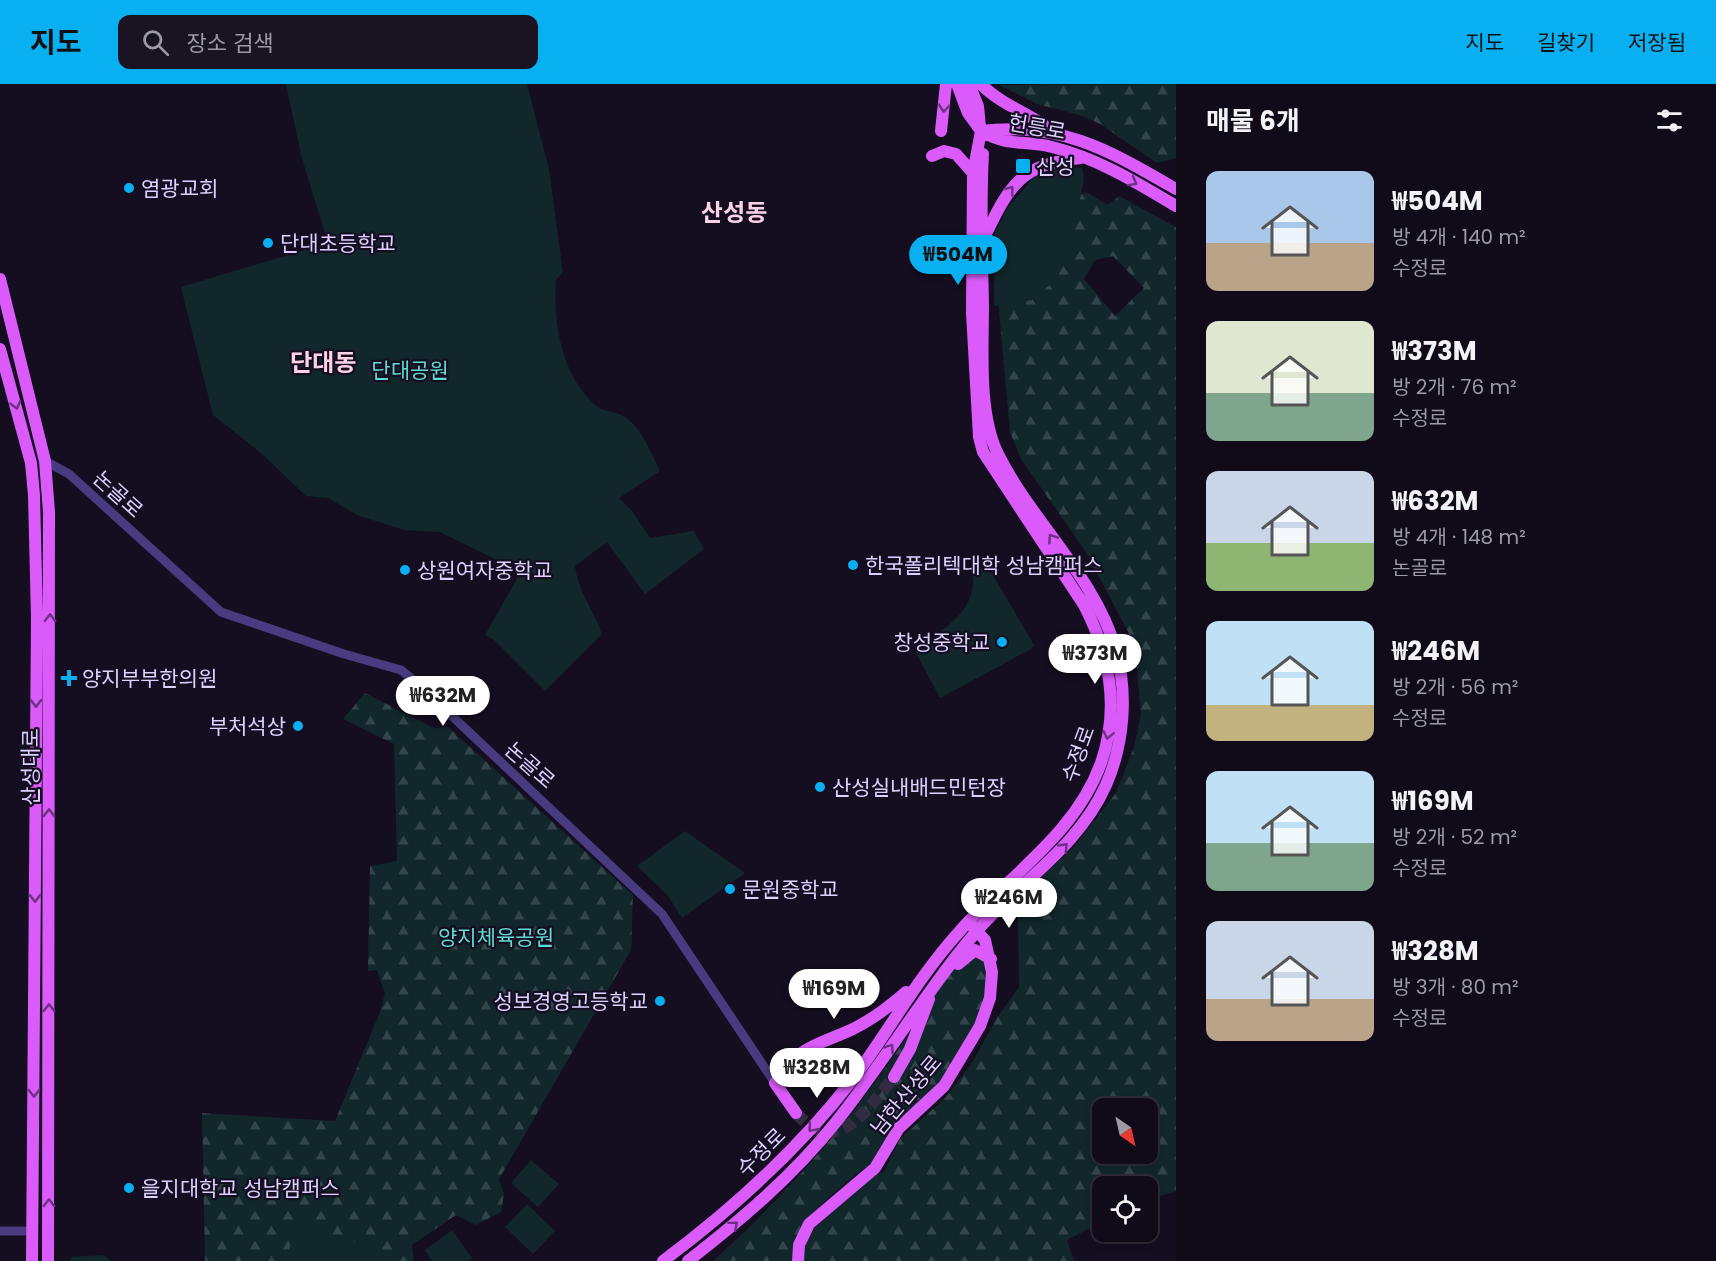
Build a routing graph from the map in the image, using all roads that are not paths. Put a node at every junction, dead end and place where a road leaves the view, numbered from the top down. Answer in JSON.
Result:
{"nodes":[{"id":1,"x":946,"y":84,"type":"edge"},
{"id":2,"x":957,"y":84,"type":"edge"},
{"id":3,"x":969,"y":84,"type":"edge"},
{"id":4,"x":981,"y":84,"type":"edge"},
{"id":5,"x":941,"y":131,"type":"dead end"},
{"id":6,"x":981,"y":131,"type":"junction"},
{"id":7,"x":1054,"y":134,"type":"junction"},
{"id":8,"x":932,"y":156,"type":"dead end"},
{"id":9,"x":1101,"y":163,"type":"junction"},
{"id":10,"x":973,"y":173,"type":"junction"},
{"id":11,"x":1176,"y":189,"type":"edge"},
{"id":12,"x":1176,"y":206,"type":"edge"},
{"id":13,"x":982,"y":241,"type":"junction"},
{"id":14,"x":0,"y":279,"type":"edge"},
{"id":15,"x":0,"y":349,"type":"edge"},
{"id":16,"x":985,"y":438,"type":"junction"},
{"id":17,"x":45,"y":461,"type":"junction"},
{"id":18,"x":1012,"y":898,"type":"junction"},
{"id":19,"x":969,"y":931,"type":"junction"},
{"id":20,"x":991,"y":959,"type":"junction"},
{"id":21,"x":942,"y":978,"type":"junction"},
{"id":22,"x":921,"y":979,"type":"junction"},
{"id":23,"x":932,"y":990,"type":"junction"},
{"id":24,"x":894,"y":1077,"type":"tunnel mouth"},
{"id":25,"x":775,"y":1083,"type":"junction"},
{"id":26,"x":796,"y":1113,"type":"tunnel mouth"},
{"id":27,"x":0,"y":1231,"type":"edge"},
{"id":28,"x":33,"y":1231,"type":"junction"},
{"id":29,"x":32,"y":1261,"type":"edge"},
{"id":30,"x":48,"y":1261,"type":"edge"},
{"id":31,"x":663,"y":1261,"type":"edge"},
{"id":32,"x":688,"y":1261,"type":"edge"},
{"id":33,"x":798,"y":1261,"type":"edge"}],
"edges":[{"from":1,"to":5,"type":"main road","one_way":true},
{"from":2,"to":6,"type":"main road"},
{"from":3,"to":6,"type":"main road","name":"수정로"},
{"from":4,"to":7,"type":"main road"},
{"from":6,"to":7,"type":"main road","name":"헌릉로"},
{"from":6,"to":9,"type":"main road","name":"헌릉로"},
{"from":6,"to":10,"type":"main road","name":"수정로"},
{"from":6,"to":13,"type":"main road","name":"수정로"},
{"from":7,"to":11,"type":"main road","name":"헌릉로"},
{"from":8,"to":10,"type":"main road"},
{"from":9,"to":12,"type":"main road","name":"헌릉로","one_way":true},
{"from":13,"to":9,"type":"main road","one_way":true},
{"from":10,"to":16,"type":"main road","name":"수정로"},
{"from":13,"to":16,"type":"main road","name":"수정로"},
{"from":14,"to":17,"type":"main road","name":"산성대로"},
{"from":15,"to":28,"type":"main road","name":"산성대로","one_way":true},
{"from":18,"to":16,"type":"main road","name":"수정로","one_way":true},
{"from":16,"to":19,"type":"main road","name":"수정로","one_way":true},
{"from":17,"to":25,"type":"street","name":"논골로"},
{"from":30,"to":17,"type":"main road","name":"산성대로","one_way":true},
{"from":18,"to":19,"type":"main road","name":"수정로"},
{"from":18,"to":20,"type":"main road"},
{"from":19,"to":20,"type":"main road","name":"남한산성로"},
{"from":19,"to":21,"type":"main road","name":"수정로"},
{"from":19,"to":22,"type":"main road","name":"수정로"},
{"from":20,"to":21,"type":"main road"},
{"from":20,"to":33,"type":"main road","name":"남한산성로"},
{"from":21,"to":23,"type":"main road","name":"수정로"},
{"from":22,"to":25,"type":"main road"},
{"from":22,"to":31,"type":"main road","name":"수정로","one_way":true},
{"from":23,"to":24,"type":"main road"},
{"from":32,"to":23,"type":"main road","name":"수정로","one_way":true},
{"from":25,"to":26,"type":"main road"},
{"from":27,"to":28,"type":"street"},
{"from":28,"to":29,"type":"main road","name":"산성대로"}]}
